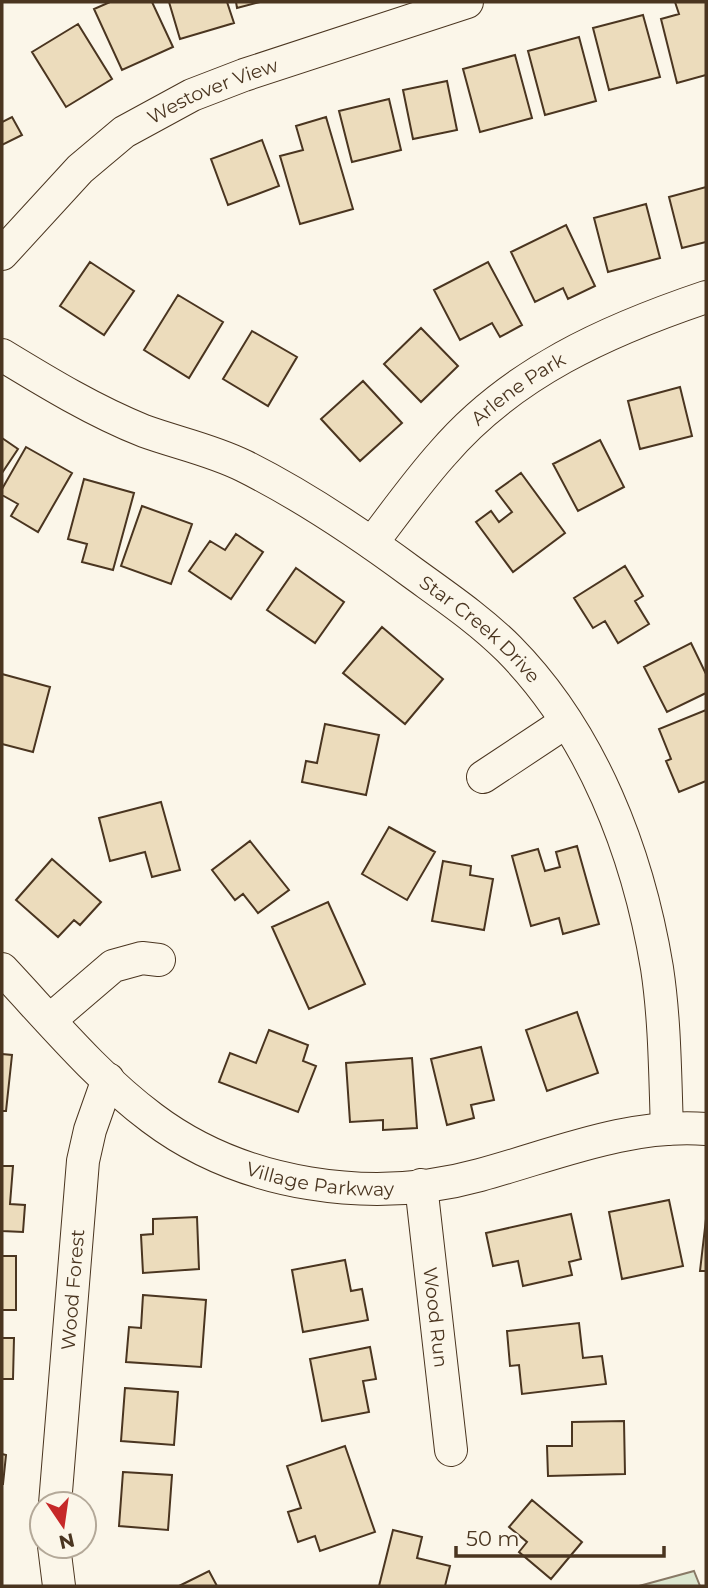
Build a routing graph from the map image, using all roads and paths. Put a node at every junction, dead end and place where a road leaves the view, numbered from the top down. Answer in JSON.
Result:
{"nodes":[{"id":1,"x":467,"y":2,"type":"edge"},
{"id":2,"x":2,"y":254,"type":"edge"},
{"id":3,"x":706,"y":297,"type":"edge"},
{"id":4,"x":2,"y":355,"type":"edge"},
{"id":5,"x":372,"y":543,"type":"junction"},
{"id":6,"x":566,"y":722,"type":"junction"},
{"id":7,"x":483,"y":777,"type":"dead end"},
{"id":8,"x":159,"y":960,"type":"dead end"},
{"id":9,"x":2,"y":969,"type":"edge"},
{"id":10,"x":50,"y":1020,"type":"junction"},
{"id":11,"x":108,"y":1079,"type":"junction"},
{"id":12,"x":667,"y":1129,"type":"junction"},
{"id":13,"x":706,"y":1129,"type":"edge"},
{"id":14,"x":421,"y":1185,"type":"junction"},
{"id":15,"x":451,"y":1450,"type":"dead end"},
{"id":16,"x":56,"y":1490,"type":"edge"},
{"id":17,"x":56,"y":1560,"type":"edge"},
{"id":18,"x":59,"y":1586,"type":"edge"}],
"edges":[{"from":1,"to":2,"type":"street","name":"Westover View"},
{"from":3,"to":5,"type":"street","name":"Arlene Park"},
{"from":4,"to":5,"type":"street","name":"Star Creek Drive"},
{"from":5,"to":6,"type":"street","name":"Star Creek Drive"},
{"from":6,"to":7,"type":"street"},
{"from":6,"to":12,"type":"street","name":"Star Creek Drive"},
{"from":8,"to":10,"type":"street"},
{"from":9,"to":10,"type":"street","name":"Village Parkway"},
{"from":10,"to":11,"type":"street","name":"Village Parkway"},
{"from":11,"to":14,"type":"street","name":"Village Parkway"},
{"from":11,"to":16,"type":"street","name":"Wood Forest"},
{"from":12,"to":13,"type":"street","name":"Village Parkway"},
{"from":12,"to":14,"type":"street","name":"Village Parkway"},
{"from":14,"to":15,"type":"street","name":"Wood Run"},
{"from":17,"to":18,"type":"street"}]}
